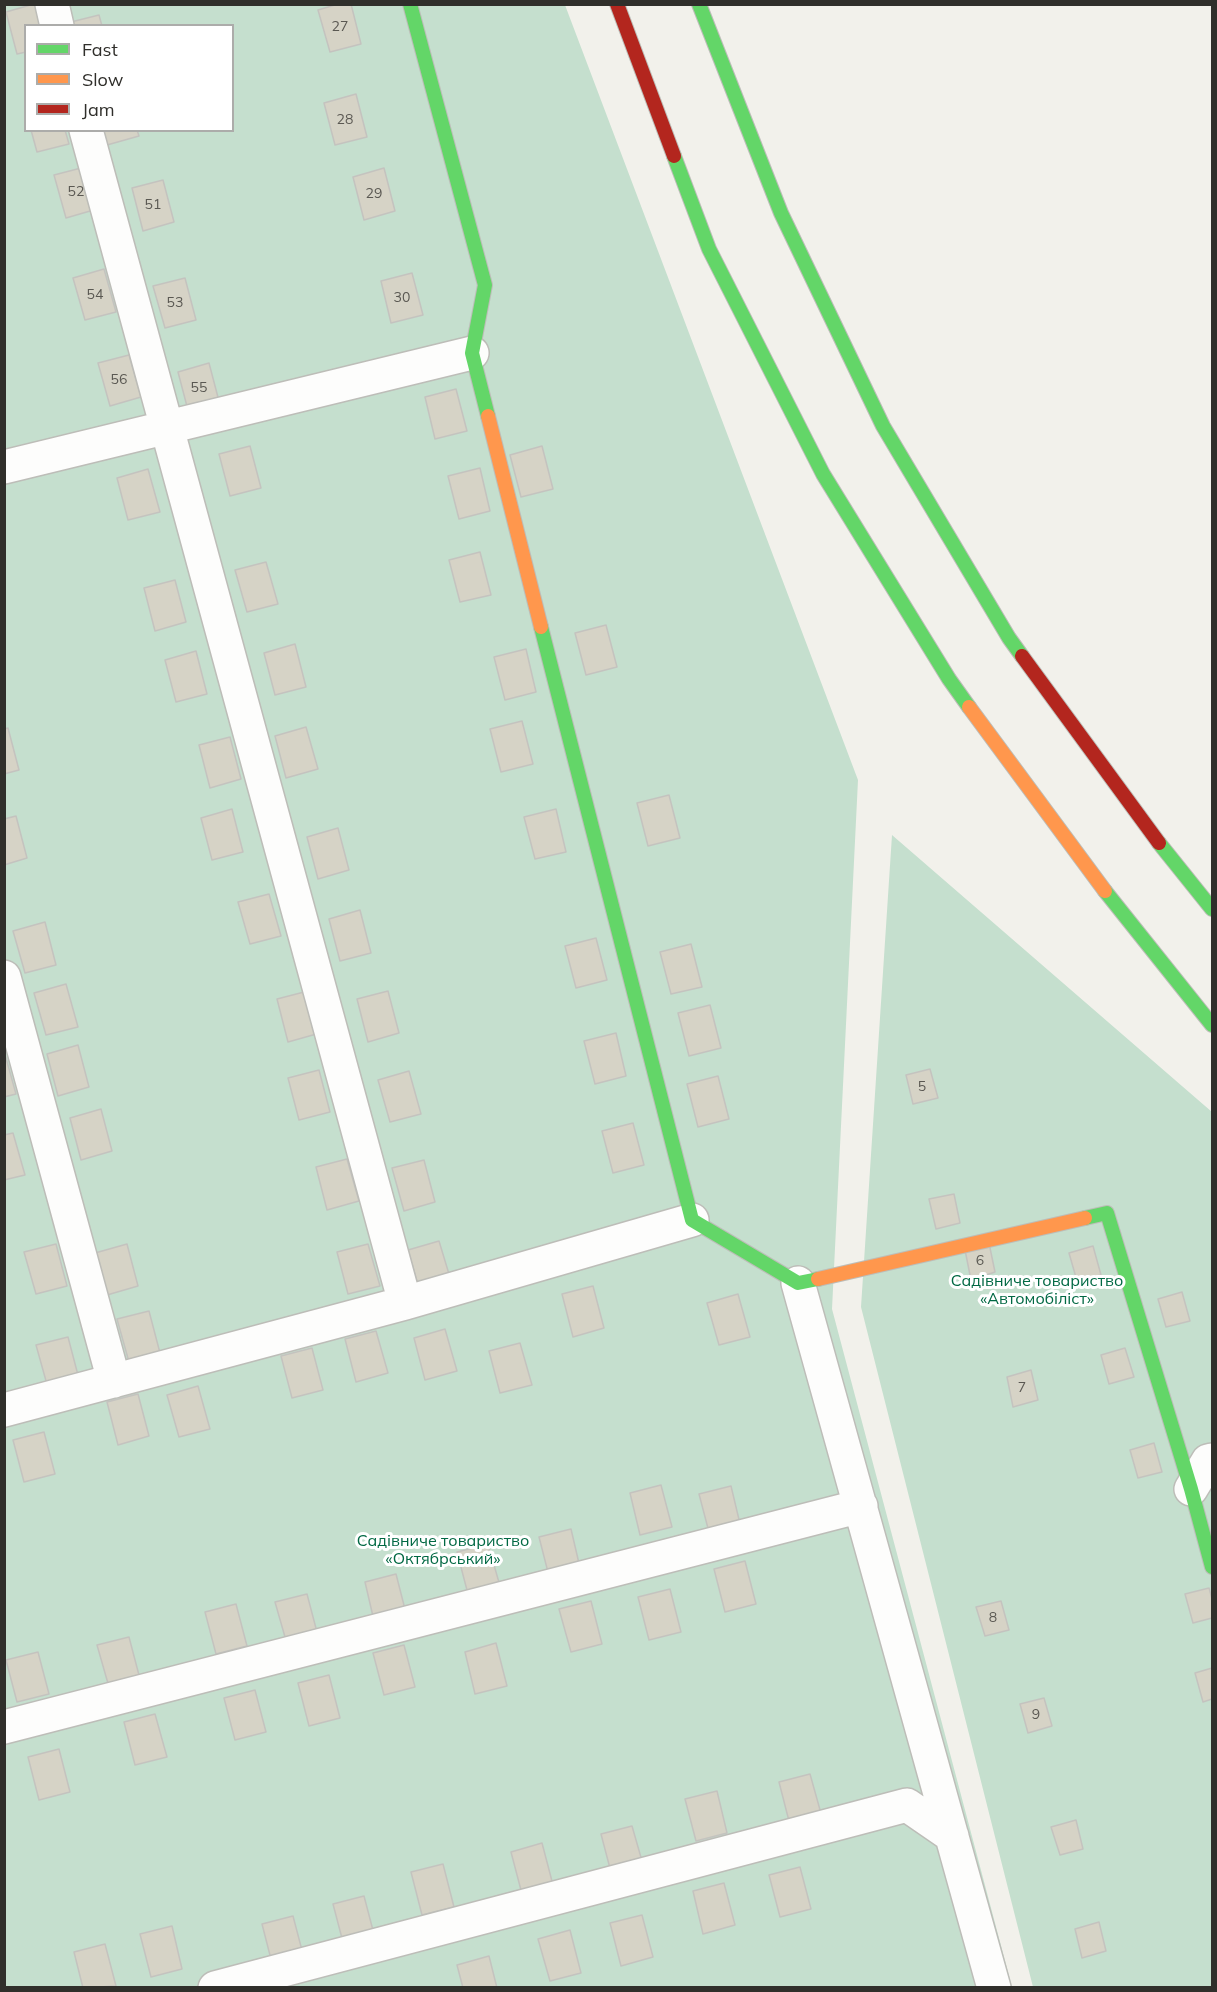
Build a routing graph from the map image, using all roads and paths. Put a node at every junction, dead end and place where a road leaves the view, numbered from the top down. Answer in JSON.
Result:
{"nodes":[{"id":1,"x":52,"y":4,"type":"edge"},
{"id":2,"x":410,"y":4,"type":"edge"},
{"id":3,"x":617,"y":4,"type":"edge"},
{"id":4,"x":699,"y":4,"type":"edge"},
{"id":5,"x":57,"y":24,"type":"edge"},
{"id":6,"x":87,"y":132,"type":"edge"},
{"id":7,"x":472,"y":353,"type":"junction"},
{"id":8,"x":167,"y":428,"type":"junction"},
{"id":9,"x":4,"y":467,"type":"edge"},
{"id":10,"x":1212,"y":909,"type":"edge"},
{"id":11,"x":4,"y":976,"type":"edge"},
{"id":12,"x":1212,"y":1025,"type":"edge"},
{"id":13,"x":692,"y":1220,"type":"junction"},
{"id":14,"x":798,"y":1283,"type":"junction"},
{"id":15,"x":405,"y":1304,"type":"junction"},
{"id":16,"x":114,"y":1381,"type":"junction"},
{"id":17,"x":4,"y":1410,"type":"edge"},
{"id":18,"x":1212,"y":1460,"type":"edge"},
{"id":19,"x":1191,"y":1489,"type":"junction"},
{"id":20,"x":861,"y":1506,"type":"junction"},
{"id":21,"x":1212,"y":1567,"type":"edge"},
{"id":22,"x":4,"y":1727,"type":"edge"},
{"id":23,"x":952,"y":1836,"type":"junction"},
{"id":24,"x":215,"y":1988,"type":"edge"},
{"id":25,"x":994,"y":1988,"type":"edge"}],
"edges":[{"from":1,"to":5,"type":"street"},
{"from":2,"to":7,"type":"main road"},
{"from":3,"to":12,"type":"main road"},
{"from":4,"to":10,"type":"main road"},
{"from":6,"to":8,"type":"street"},
{"from":7,"to":8,"type":"street"},
{"from":7,"to":13,"type":"main road"},
{"from":8,"to":9,"type":"street"},
{"from":8,"to":15,"type":"street"},
{"from":11,"to":16,"type":"street"},
{"from":13,"to":14,"type":"main road"},
{"from":13,"to":15,"type":"street"},
{"from":14,"to":19,"type":"main road"},
{"from":14,"to":20,"type":"street"},
{"from":15,"to":16,"type":"street"},
{"from":16,"to":17,"type":"street"},
{"from":18,"to":19,"type":"street"},
{"from":19,"to":21,"type":"main road"},
{"from":20,"to":22,"type":"street"},
{"from":20,"to":23,"type":"street"},
{"from":23,"to":24,"type":"street"},
{"from":23,"to":25,"type":"street"}]}
